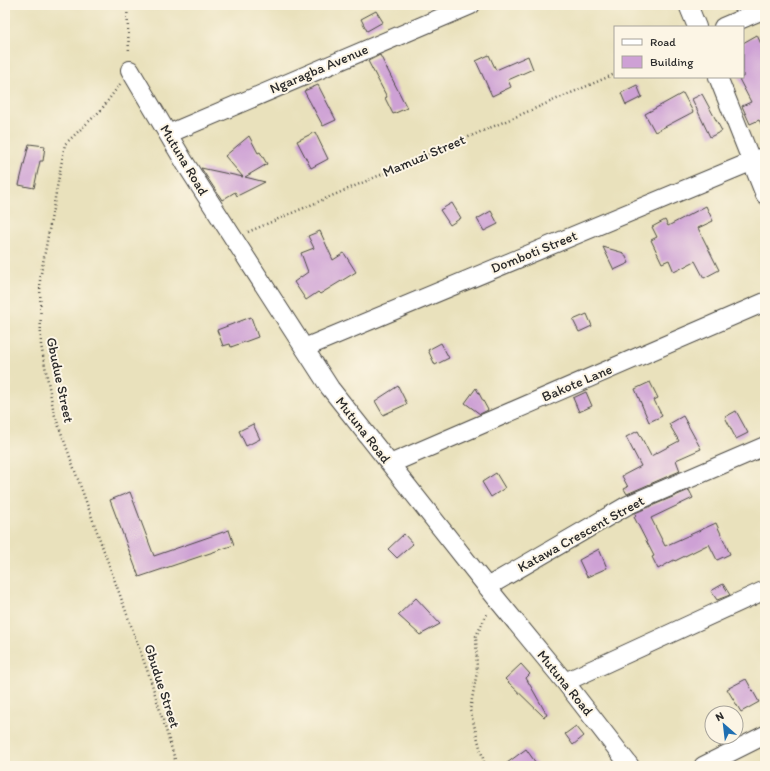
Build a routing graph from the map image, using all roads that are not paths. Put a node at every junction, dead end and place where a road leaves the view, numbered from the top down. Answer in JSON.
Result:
{"nodes":[{"id":1,"x":471,"y":5,"type":"edge"},
{"id":2,"x":688,"y":5,"type":"edge"},
{"id":3,"x":765,"y":9,"type":"edge"},
{"id":4,"x":697,"y":26,"type":"edge"},
{"id":5,"x":725,"y":26,"type":"edge"},
{"id":6,"x":130,"y":70,"type":"road end"},
{"id":7,"x":718,"y":78,"type":"edge"},
{"id":8,"x":168,"y":134,"type":"junction"},
{"id":9,"x":758,"y":159,"type":"edge"},
{"id":10,"x":765,"y":195,"type":"edge"},
{"id":11,"x":765,"y":302,"type":"edge"},
{"id":12,"x":304,"y":348,"type":"junction"},
{"id":13,"x":765,"y":446,"type":"edge"},
{"id":14,"x":390,"y":464,"type":"junction"},
{"id":15,"x":765,"y":590,"type":"edge"},
{"id":16,"x":491,"y":593,"type":"junction"},
{"id":17,"x":565,"y":682,"type":"junction"},
{"id":18,"x":765,"y":735,"type":"edge"},
{"id":19,"x":630,"y":766,"type":"edge"},
{"id":20,"x":703,"y":766,"type":"edge"}],
"edges":[{"from":1,"to":8,"type":"street","name":"Ngaragba Avenue"},
{"from":2,"to":4,"type":"street"},
{"from":3,"to":5,"type":"street"},
{"from":6,"to":8,"type":"street","name":"Mutuna Road"},
{"from":7,"to":9,"type":"street"},
{"from":8,"to":12,"type":"street","name":"Mutuna Road"},
{"from":9,"to":10,"type":"street"},
{"from":9,"to":12,"type":"street","name":"Domboti Street"},
{"from":11,"to":14,"type":"street","name":"Bakote Lane"},
{"from":12,"to":14,"type":"street","name":"Mutuna Road"},
{"from":13,"to":16,"type":"street","name":"Katawa Crescent Street"},
{"from":14,"to":16,"type":"street","name":"Mutuna Road"},
{"from":15,"to":17,"type":"street"},
{"from":16,"to":17,"type":"street","name":"Mutuna Road"},
{"from":17,"to":19,"type":"street","name":"Mutuna Road"},
{"from":18,"to":20,"type":"street"}]}
